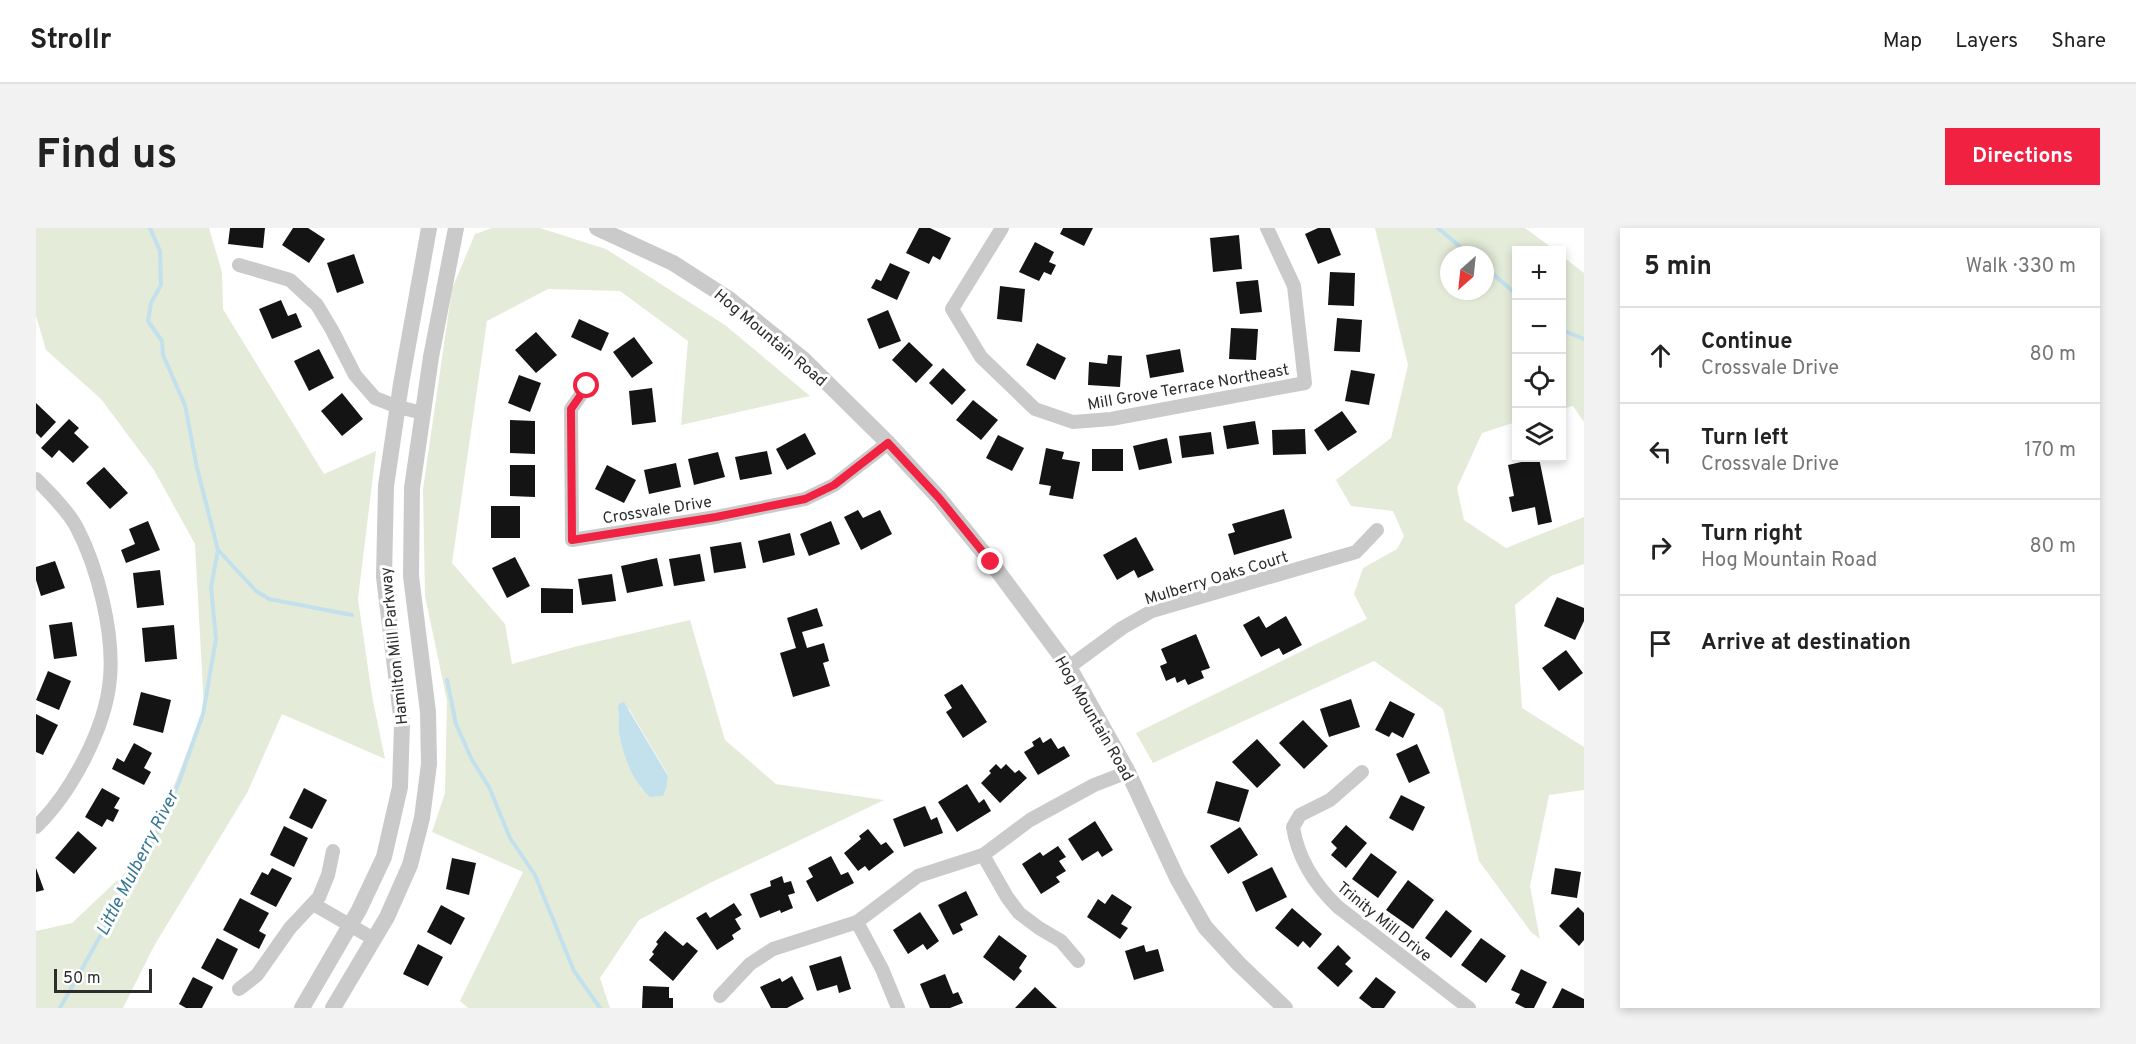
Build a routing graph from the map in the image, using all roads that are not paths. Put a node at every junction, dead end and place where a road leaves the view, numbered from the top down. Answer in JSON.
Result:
{"nodes":[{"id":1,"x":429,"y":228,"type":"edge"},
{"id":2,"x":456,"y":228,"type":"edge"},
{"id":3,"x":597,"y":228,"type":"edge"},
{"id":4,"x":1002,"y":228,"type":"edge"},
{"id":5,"x":1267,"y":228,"type":"edge"},
{"id":6,"x":239,"y":265,"type":"dead end"},
{"id":7,"x":587,"y":386,"type":"dead end"},
{"id":8,"x":398,"y":407,"type":"junction"},
{"id":9,"x":423,"y":412,"type":"junction"},
{"id":10,"x":888,"y":443,"type":"junction"},
{"id":11,"x":36,"y":479,"type":"edge"},
{"id":12,"x":1377,"y":530,"type":"dead end"},
{"id":13,"x":1069,"y":667,"type":"junction"},
{"id":14,"x":1128,"y":772,"type":"junction"},
{"id":15,"x":1362,"y":772,"type":"dead end"},
{"id":16,"x":36,"y":827,"type":"edge"},
{"id":17,"x":333,"y":851,"type":"dead end"},
{"id":18,"x":983,"y":855,"type":"junction"},
{"id":19,"x":313,"y":904,"type":"junction"},
{"id":20,"x":857,"y":922,"type":"junction"},
{"id":21,"x":350,"y":926,"type":"junction"},
{"id":22,"x":374,"y":939,"type":"junction"},
{"id":23,"x":1078,"y":961,"type":"dead end"},
{"id":24,"x":239,"y":989,"type":"dead end"},
{"id":25,"x":720,"y":996,"type":"dead end"},
{"id":26,"x":302,"y":1008,"type":"edge"},
{"id":27,"x":333,"y":1008,"type":"edge"},
{"id":28,"x":898,"y":1008,"type":"edge"},
{"id":29,"x":1286,"y":1008,"type":"edge"},
{"id":30,"x":1469,"y":1008,"type":"edge"}],
"edges":[{"from":1,"to":8,"type":"street","name":"Hamilton Mill Parkway"},
{"from":2,"to":9,"type":"street","name":"Hamilton Mill Parkway"},
{"from":3,"to":10,"type":"street","name":"Hog Mountain Road"},
{"from":4,"to":5,"type":"street","name":"Mill Grove Terrace Northeast"},
{"from":6,"to":8,"type":"street"},
{"from":7,"to":10,"type":"street","name":"Crossvale Drive"},
{"from":8,"to":9,"type":"street"},
{"from":8,"to":21,"type":"street","name":"Hamilton Mill Parkway"},
{"from":9,"to":22,"type":"street","name":"Hamilton Mill Parkway"},
{"from":10,"to":13,"type":"street","name":"Hog Mountain Road"},
{"from":11,"to":16,"type":"street"},
{"from":12,"to":13,"type":"street","name":"Mulberry Oaks Court"},
{"from":13,"to":14,"type":"street","name":"Hog Mountain Road"},
{"from":14,"to":18,"type":"street"},
{"from":14,"to":29,"type":"street","name":"Hog Mountain Road"},
{"from":15,"to":30,"type":"street","name":"Trinity Mill Drive"},
{"from":17,"to":19,"type":"street"},
{"from":18,"to":20,"type":"street"},
{"from":18,"to":23,"type":"street"},
{"from":19,"to":21,"type":"street"},
{"from":19,"to":24,"type":"street"},
{"from":20,"to":25,"type":"street"},
{"from":20,"to":28,"type":"street"},
{"from":21,"to":22,"type":"street"},
{"from":21,"to":26,"type":"street","name":"Hamilton Mill Parkway"},
{"from":22,"to":27,"type":"street","name":"Hamilton Mill Parkway"}]}
